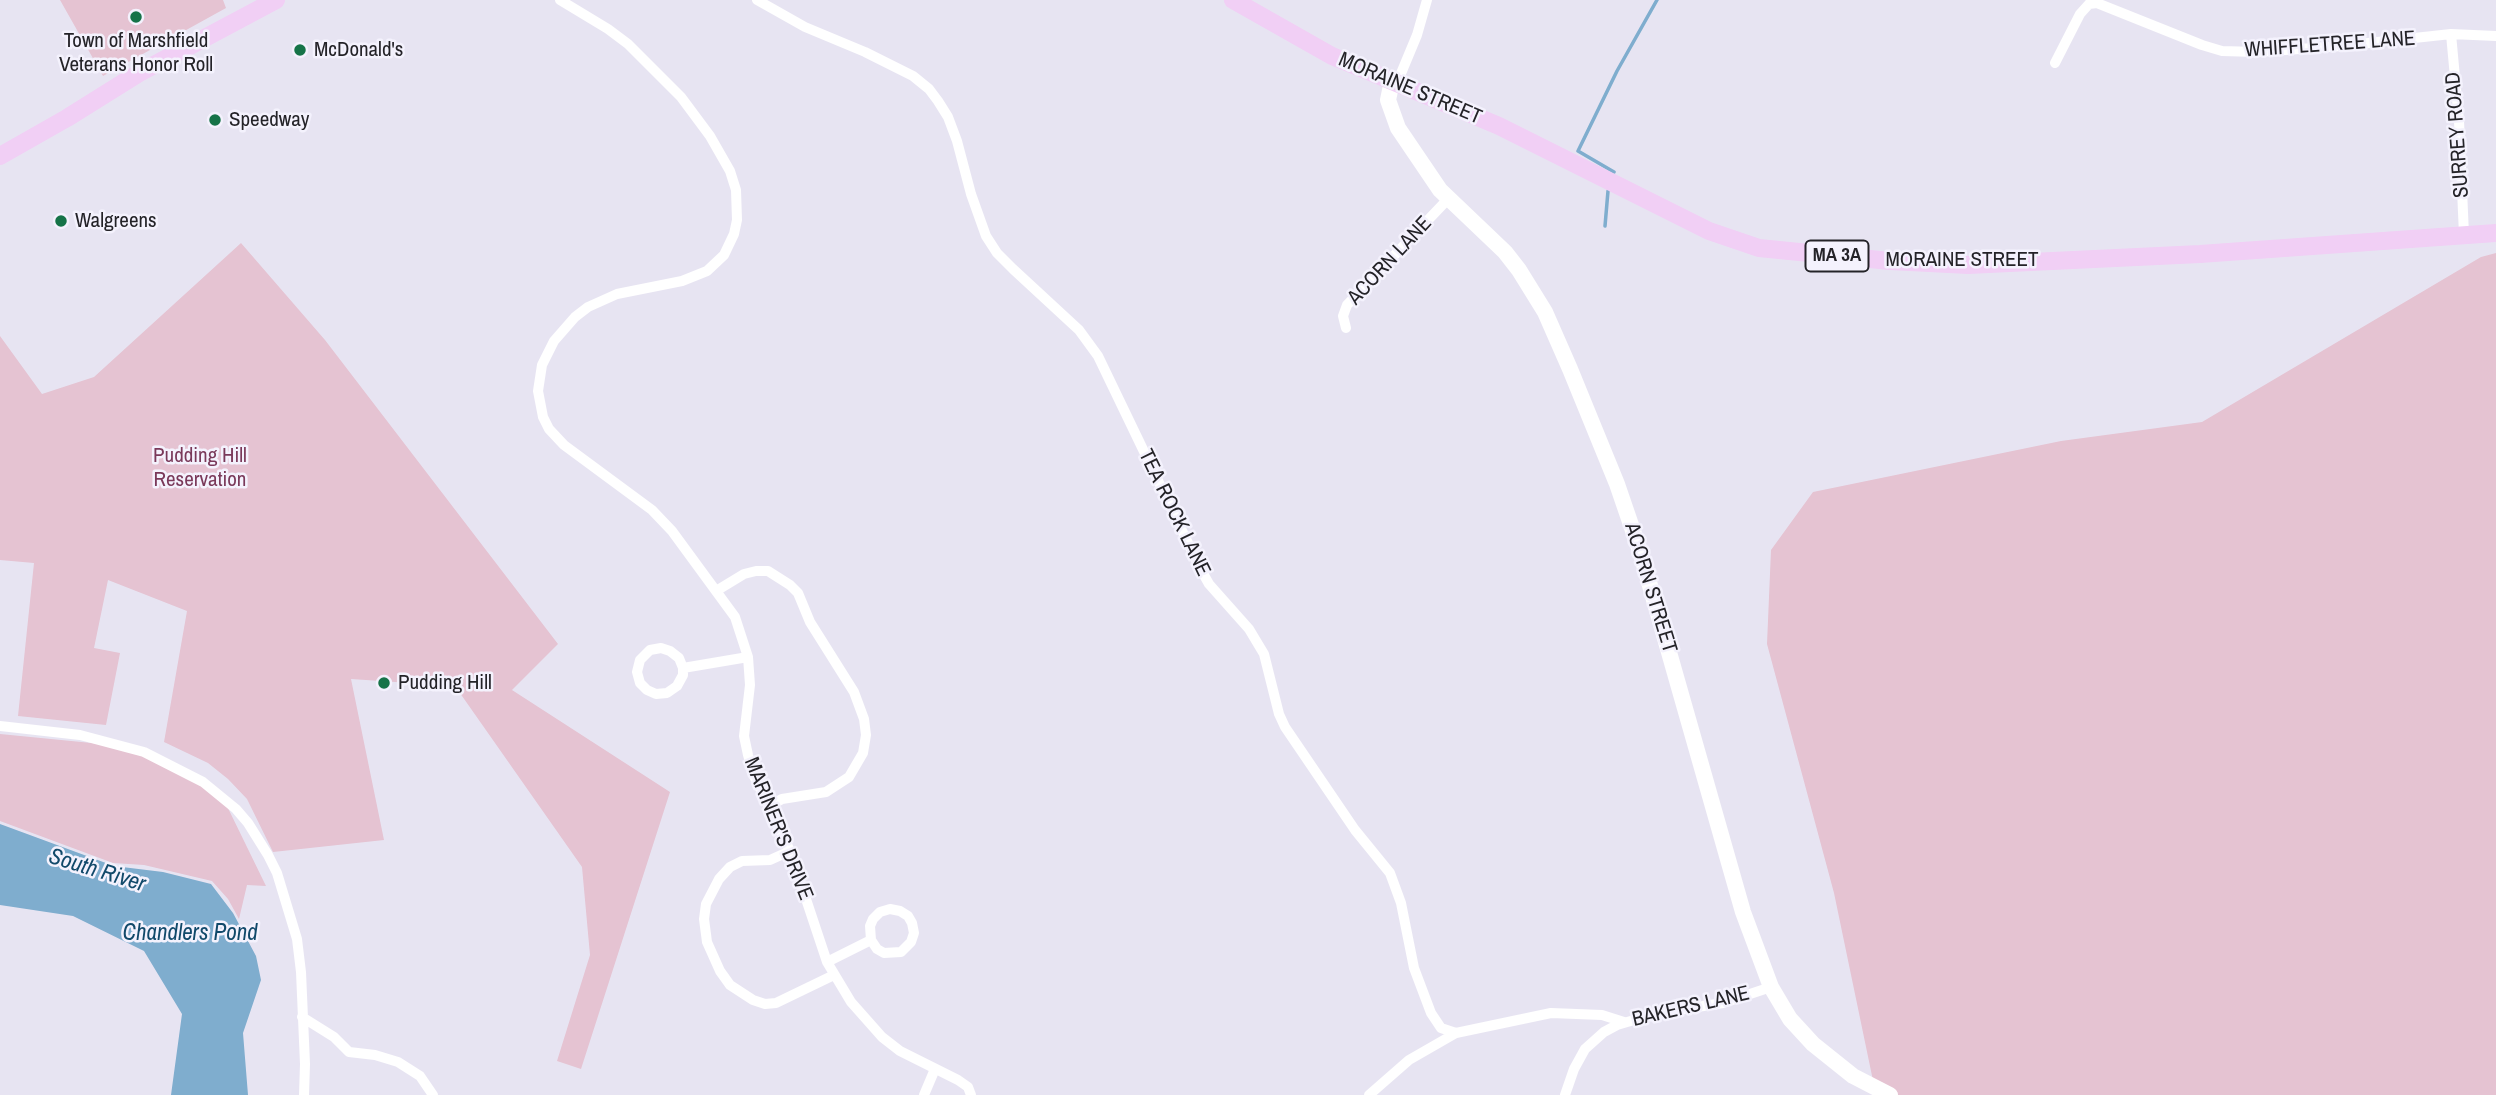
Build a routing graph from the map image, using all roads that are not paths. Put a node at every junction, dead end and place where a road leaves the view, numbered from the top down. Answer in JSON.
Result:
{"nodes":[{"id":1,"x":276,"y":0,"type":"edge"},
{"id":2,"x":560,"y":0,"type":"edge"},
{"id":3,"x":757,"y":0,"type":"edge"},
{"id":4,"x":1233,"y":0,"type":"edge"},
{"id":5,"x":1427,"y":0,"type":"edge"},
{"id":6,"x":2451,"y":34,"type":"junction"},
{"id":7,"x":2496,"y":36,"type":"edge"},
{"id":8,"x":2055,"y":63,"type":"dead end"},
{"id":9,"x":1395,"y":82,"type":"junction"},
{"id":10,"x":8,"y":147,"type":"edge"},
{"id":11,"x":0,"y":156,"type":"edge"},
{"id":12,"x":1448,"y":199,"type":"junction"},
{"id":13,"x":2496,"y":233,"type":"edge"},
{"id":14,"x":2464,"y":235,"type":"junction"},
{"id":15,"x":1346,"y":328,"type":"dead end"},
{"id":16,"x":716,"y":591,"type":"junction"},
{"id":17,"x":748,"y":657,"type":"junction"},
{"id":18,"x":683,"y":668,"type":"junction"},
{"id":19,"x":0,"y":726,"type":"edge"},
{"id":20,"x":769,"y":806,"type":"junction"},
{"id":21,"x":790,"y":851,"type":"junction"},
{"id":22,"x":871,"y":940,"type":"junction"},
{"id":23,"x":827,"y":961,"type":"junction"},
{"id":24,"x":834,"y":975,"type":"junction"},
{"id":25,"x":1770,"y":988,"type":"junction"},
{"id":26,"x":302,"y":1017,"type":"junction"},
{"id":27,"x":1624,"y":1022,"type":"junction"},
{"id":28,"x":1456,"y":1033,"type":"junction"},
{"id":29,"x":935,"y":1069,"type":"junction"},
{"id":30,"x":304,"y":1095,"type":"edge"},
{"id":31,"x":433,"y":1095,"type":"edge"},
{"id":32,"x":924,"y":1095,"type":"edge"},
{"id":33,"x":971,"y":1095,"type":"edge"},
{"id":34,"x":1369,"y":1095,"type":"edge"},
{"id":35,"x":1565,"y":1095,"type":"edge"},
{"id":36,"x":1890,"y":1095,"type":"edge"}],
"edges":[{"from":1,"to":10,"type":"main road"},
{"from":2,"to":16,"type":"street","name":"MARINER'S DRIVE"},
{"from":3,"to":28,"type":"street","name":"TEA ROCK LANE"},
{"from":4,"to":9,"type":"main road","name":"MORAINE STREET","number":"MA 3A"},
{"from":5,"to":9,"type":"street"},
{"from":6,"to":7,"type":"street","name":"WHIFFLETREE LANE"},
{"from":6,"to":8,"type":"street","name":"WHIFFLETREE LANE"},
{"from":6,"to":14,"type":"street","name":"SURREY ROAD"},
{"from":9,"to":12,"type":"main road","name":"ACORN STREET"},
{"from":9,"to":14,"type":"main road","name":"MORAINE STREET","number":"MA 3A"},
{"from":10,"to":11,"type":"main road"},
{"from":12,"to":15,"type":"street","name":"ACORN LANE"},
{"from":12,"to":25,"type":"main road","name":"ACORN STREET"},
{"from":13,"to":14,"type":"main road","name":"MORAINE STREET","number":"MA 3A"},
{"from":16,"to":17,"type":"street","name":"MARINER'S DRIVE"},
{"from":16,"to":20,"type":"street"},
{"from":17,"to":18,"type":"street"},
{"from":17,"to":20,"type":"street","name":"MARINER'S DRIVE"},
{"from":18,"to":18,"type":"street"},
{"from":19,"to":26,"type":"street"},
{"from":20,"to":21,"type":"street","name":"MARINER'S DRIVE"},
{"from":21,"to":23,"type":"street","name":"MARINER'S DRIVE"},
{"from":21,"to":24,"type":"street"},
{"from":22,"to":22,"type":"street"},
{"from":22,"to":23,"type":"street"},
{"from":23,"to":24,"type":"street","name":"MARINER'S DRIVE"},
{"from":24,"to":29,"type":"street","name":"MARINER'S DRIVE"},
{"from":25,"to":27,"type":"street","name":"BAKERS LANE"},
{"from":25,"to":36,"type":"main road","name":"ACORN STREET"},
{"from":26,"to":30,"type":"street"},
{"from":26,"to":31,"type":"street"},
{"from":27,"to":28,"type":"street"},
{"from":27,"to":35,"type":"street","name":"BAKERS LANE"},
{"from":28,"to":34,"type":"street"},
{"from":29,"to":32,"type":"street"},
{"from":29,"to":33,"type":"street","name":"MARINER'S DRIVE"}]}
